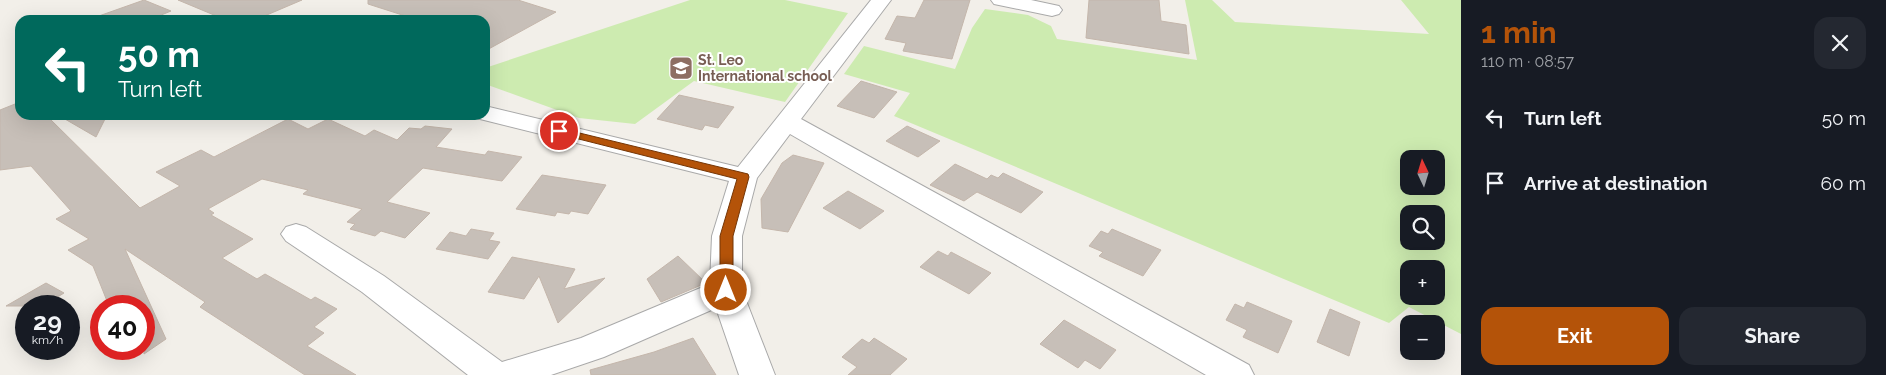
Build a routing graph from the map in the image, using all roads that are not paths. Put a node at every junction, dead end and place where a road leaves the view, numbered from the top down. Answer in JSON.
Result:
{"nodes":[{"id":1,"x":881,"y":0,"type":"edge"},
{"id":2,"x":1001,"y":0,"type":"edge"},
{"id":3,"x":1052,"y":10,"type":"dead end"},
{"id":4,"x":490,"y":114,"type":"edge"},
{"id":5,"x":788,"y":122,"type":"junction"},
{"id":6,"x":744,"y":177,"type":"junction"},
{"id":7,"x":296,"y":234,"type":"dead end"},
{"id":8,"x":726,"y":290,"type":"junction"},
{"id":9,"x":493,"y":375,"type":"edge"},
{"id":10,"x":507,"y":375,"type":"edge"},
{"id":11,"x":757,"y":375,"type":"edge"},
{"id":12,"x":1236,"y":375,"type":"edge"}],
"edges":[{"from":1,"to":5,"type":"street"},
{"from":2,"to":3,"type":"street"},
{"from":4,"to":6,"type":"street"},
{"from":5,"to":6,"type":"street"},
{"from":5,"to":12,"type":"street"},
{"from":6,"to":8,"type":"street"},
{"from":7,"to":9,"type":"street"},
{"from":8,"to":10,"type":"street"},
{"from":8,"to":11,"type":"street"}]}
